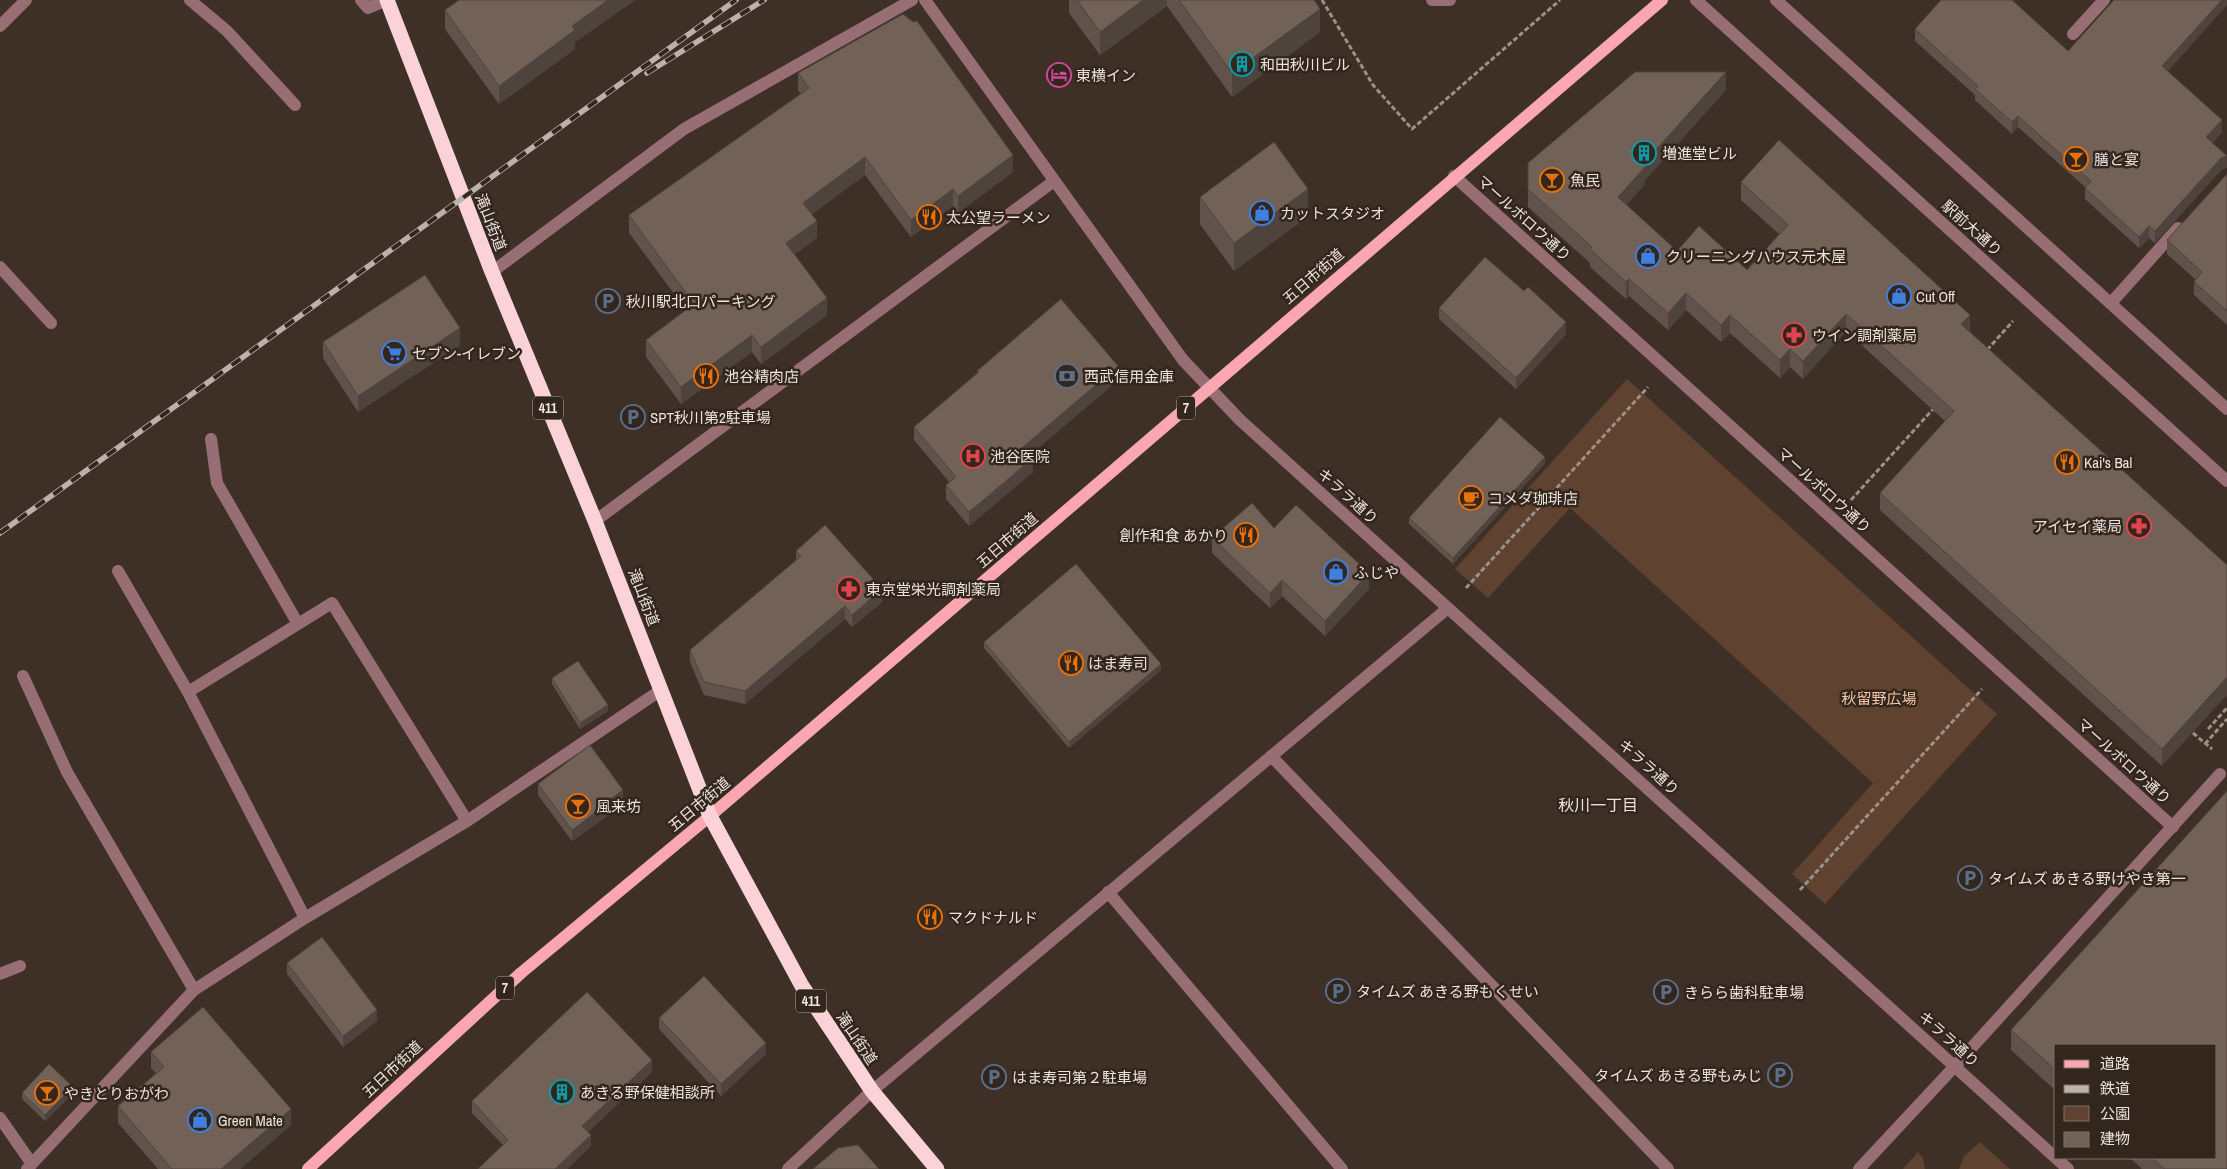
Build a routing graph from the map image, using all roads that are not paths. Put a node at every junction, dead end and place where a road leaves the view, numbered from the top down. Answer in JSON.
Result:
{"nodes":[{"id":1,"x":26,"y":0,"type":"edge"},
{"id":2,"x":190,"y":0,"type":"edge"},
{"id":3,"x":361,"y":0,"type":"edge"},
{"id":4,"x":387,"y":0,"type":"edge"},
{"id":5,"x":912,"y":0,"type":"edge"},
{"id":6,"x":924,"y":0,"type":"edge"},
{"id":7,"x":1432,"y":0,"type":"edge"},
{"id":8,"x":1450,"y":0,"type":"edge"},
{"id":9,"x":1662,"y":0,"type":"edge"},
{"id":10,"x":1696,"y":0,"type":"edge"},
{"id":11,"x":1776,"y":0,"type":"edge"},
{"id":12,"x":2104,"y":0,"type":"edge"},
{"id":13,"x":0,"y":26,"type":"edge"},
{"id":14,"x":2073,"y":34,"type":"dead end"},
{"id":15,"x":294,"y":106,"type":"dead end"},
{"id":16,"x":1454,"y":176,"type":"junction"},
{"id":17,"x":1054,"y":182,"type":"junction"},
{"id":18,"x":2188,"y":218,"type":"edge"},
{"id":19,"x":0,"y":267,"type":"edge"},
{"id":20,"x":492,"y":272,"type":"junction"},
{"id":21,"x":2111,"y":303,"type":"junction"},
{"id":22,"x":51,"y":323,"type":"dead end"},
{"id":23,"x":1209,"y":388,"type":"junction"},
{"id":24,"x":2227,"y":409,"type":"edge"},
{"id":25,"x":211,"y":439,"type":"dead end"},
{"id":26,"x":2227,"y":480,"type":"edge"},
{"id":27,"x":595,"y":521,"type":"junction"},
{"id":28,"x":118,"y":571,"type":"dead end"},
{"id":29,"x":1448,"y":608,"type":"junction"},
{"id":30,"x":298,"y":624,"type":"junction"},
{"id":31,"x":23,"y":676,"type":"dead end"},
{"id":32,"x":661,"y":690,"type":"junction"},
{"id":33,"x":188,"y":692,"type":"junction"},
{"id":34,"x":1272,"y":756,"type":"junction"},
{"id":35,"x":2220,"y":774,"type":"dead end"},
{"id":36,"x":710,"y":816,"type":"junction"},
{"id":37,"x":467,"y":821,"type":"junction"},
{"id":38,"x":2172,"y":827,"type":"junction"},
{"id":39,"x":1108,"y":892,"type":"junction"},
{"id":40,"x":306,"y":918,"type":"junction"},
{"id":41,"x":20,"y":966,"type":"dead end"},
{"id":42,"x":0,"y":974,"type":"edge"},
{"id":43,"x":194,"y":990,"type":"junction"},
{"id":44,"x":1955,"y":1066,"type":"junction"},
{"id":45,"x":872,"y":1092,"type":"junction"},
{"id":46,"x":0,"y":1118,"type":"edge"},
{"id":47,"x":2054,"y":1156,"type":"edge"},
{"id":48,"x":2057,"y":1159,"type":"edge"},
{"id":49,"x":30,"y":1167,"type":"edge"},
{"id":50,"x":308,"y":1169,"type":"edge"},
{"id":51,"x":788,"y":1169,"type":"edge"},
{"id":52,"x":938,"y":1169,"type":"edge"},
{"id":53,"x":1342,"y":1169,"type":"edge"},
{"id":54,"x":1668,"y":1169,"type":"edge"},
{"id":55,"x":1859,"y":1169,"type":"edge"},
{"id":56,"x":2068,"y":1169,"type":"edge"}],
"edges":[{"from":1,"to":13,"type":"street"},
{"from":2,"to":15,"type":"street"},
{"from":3,"to":4,"type":"street"},
{"from":4,"to":20,"type":"highway","name":"滝山街道","number":"411"},
{"from":5,"to":20,"type":"street"},
{"from":6,"to":17,"type":"street","name":"キララ通り"},
{"from":7,"to":8,"type":"street"},
{"from":9,"to":16,"type":"main road","name":"五日市街道","number":"7"},
{"from":10,"to":26,"type":"street","name":"駅前大通り"},
{"from":11,"to":21,"type":"street"},
{"from":12,"to":14,"type":"street"},
{"from":16,"to":23,"type":"main road","name":"五日市街道","number":"7"},
{"from":16,"to":38,"type":"street","name":"マールボロウ通り"},
{"from":17,"to":23,"type":"street","name":"キララ通り"},
{"from":17,"to":27,"type":"street"},
{"from":18,"to":21,"type":"street"},
{"from":19,"to":22,"type":"street"},
{"from":20,"to":27,"type":"highway","name":"滝山街道","number":"411"},
{"from":21,"to":24,"type":"street"},
{"from":23,"to":29,"type":"street","name":"キララ通り"},
{"from":23,"to":36,"type":"main road","name":"五日市街道","number":"7"},
{"from":25,"to":30,"type":"street"},
{"from":27,"to":32,"type":"highway","name":"滝山街道","number":"411"},
{"from":28,"to":33,"type":"street"},
{"from":29,"to":34,"type":"street"},
{"from":29,"to":44,"type":"street","name":"キララ通り"},
{"from":30,"to":33,"type":"street"},
{"from":30,"to":37,"type":"street"},
{"from":31,"to":43,"type":"street"},
{"from":32,"to":36,"type":"highway","name":"滝山街道","number":"411"},
{"from":32,"to":37,"type":"street"},
{"from":33,"to":40,"type":"street"},
{"from":34,"to":39,"type":"street"},
{"from":34,"to":54,"type":"street"},
{"from":35,"to":38,"type":"street"},
{"from":36,"to":45,"type":"highway","name":"滝山街道","number":"411"},
{"from":36,"to":50,"type":"main road","name":"五日市街道","number":"7"},
{"from":37,"to":40,"type":"street"},
{"from":38,"to":44,"type":"street"},
{"from":39,"to":45,"type":"street"},
{"from":39,"to":53,"type":"street"},
{"from":40,"to":43,"type":"street"},
{"from":41,"to":42,"type":"street"},
{"from":43,"to":49,"type":"street"},
{"from":44,"to":47,"type":"street","name":"キララ通り"},
{"from":44,"to":55,"type":"street"},
{"from":45,"to":51,"type":"street"},
{"from":45,"to":52,"type":"highway","name":"滝山街道","number":"411"},
{"from":46,"to":49,"type":"street"},
{"from":48,"to":56,"type":"street","name":"キララ通り"}]}
